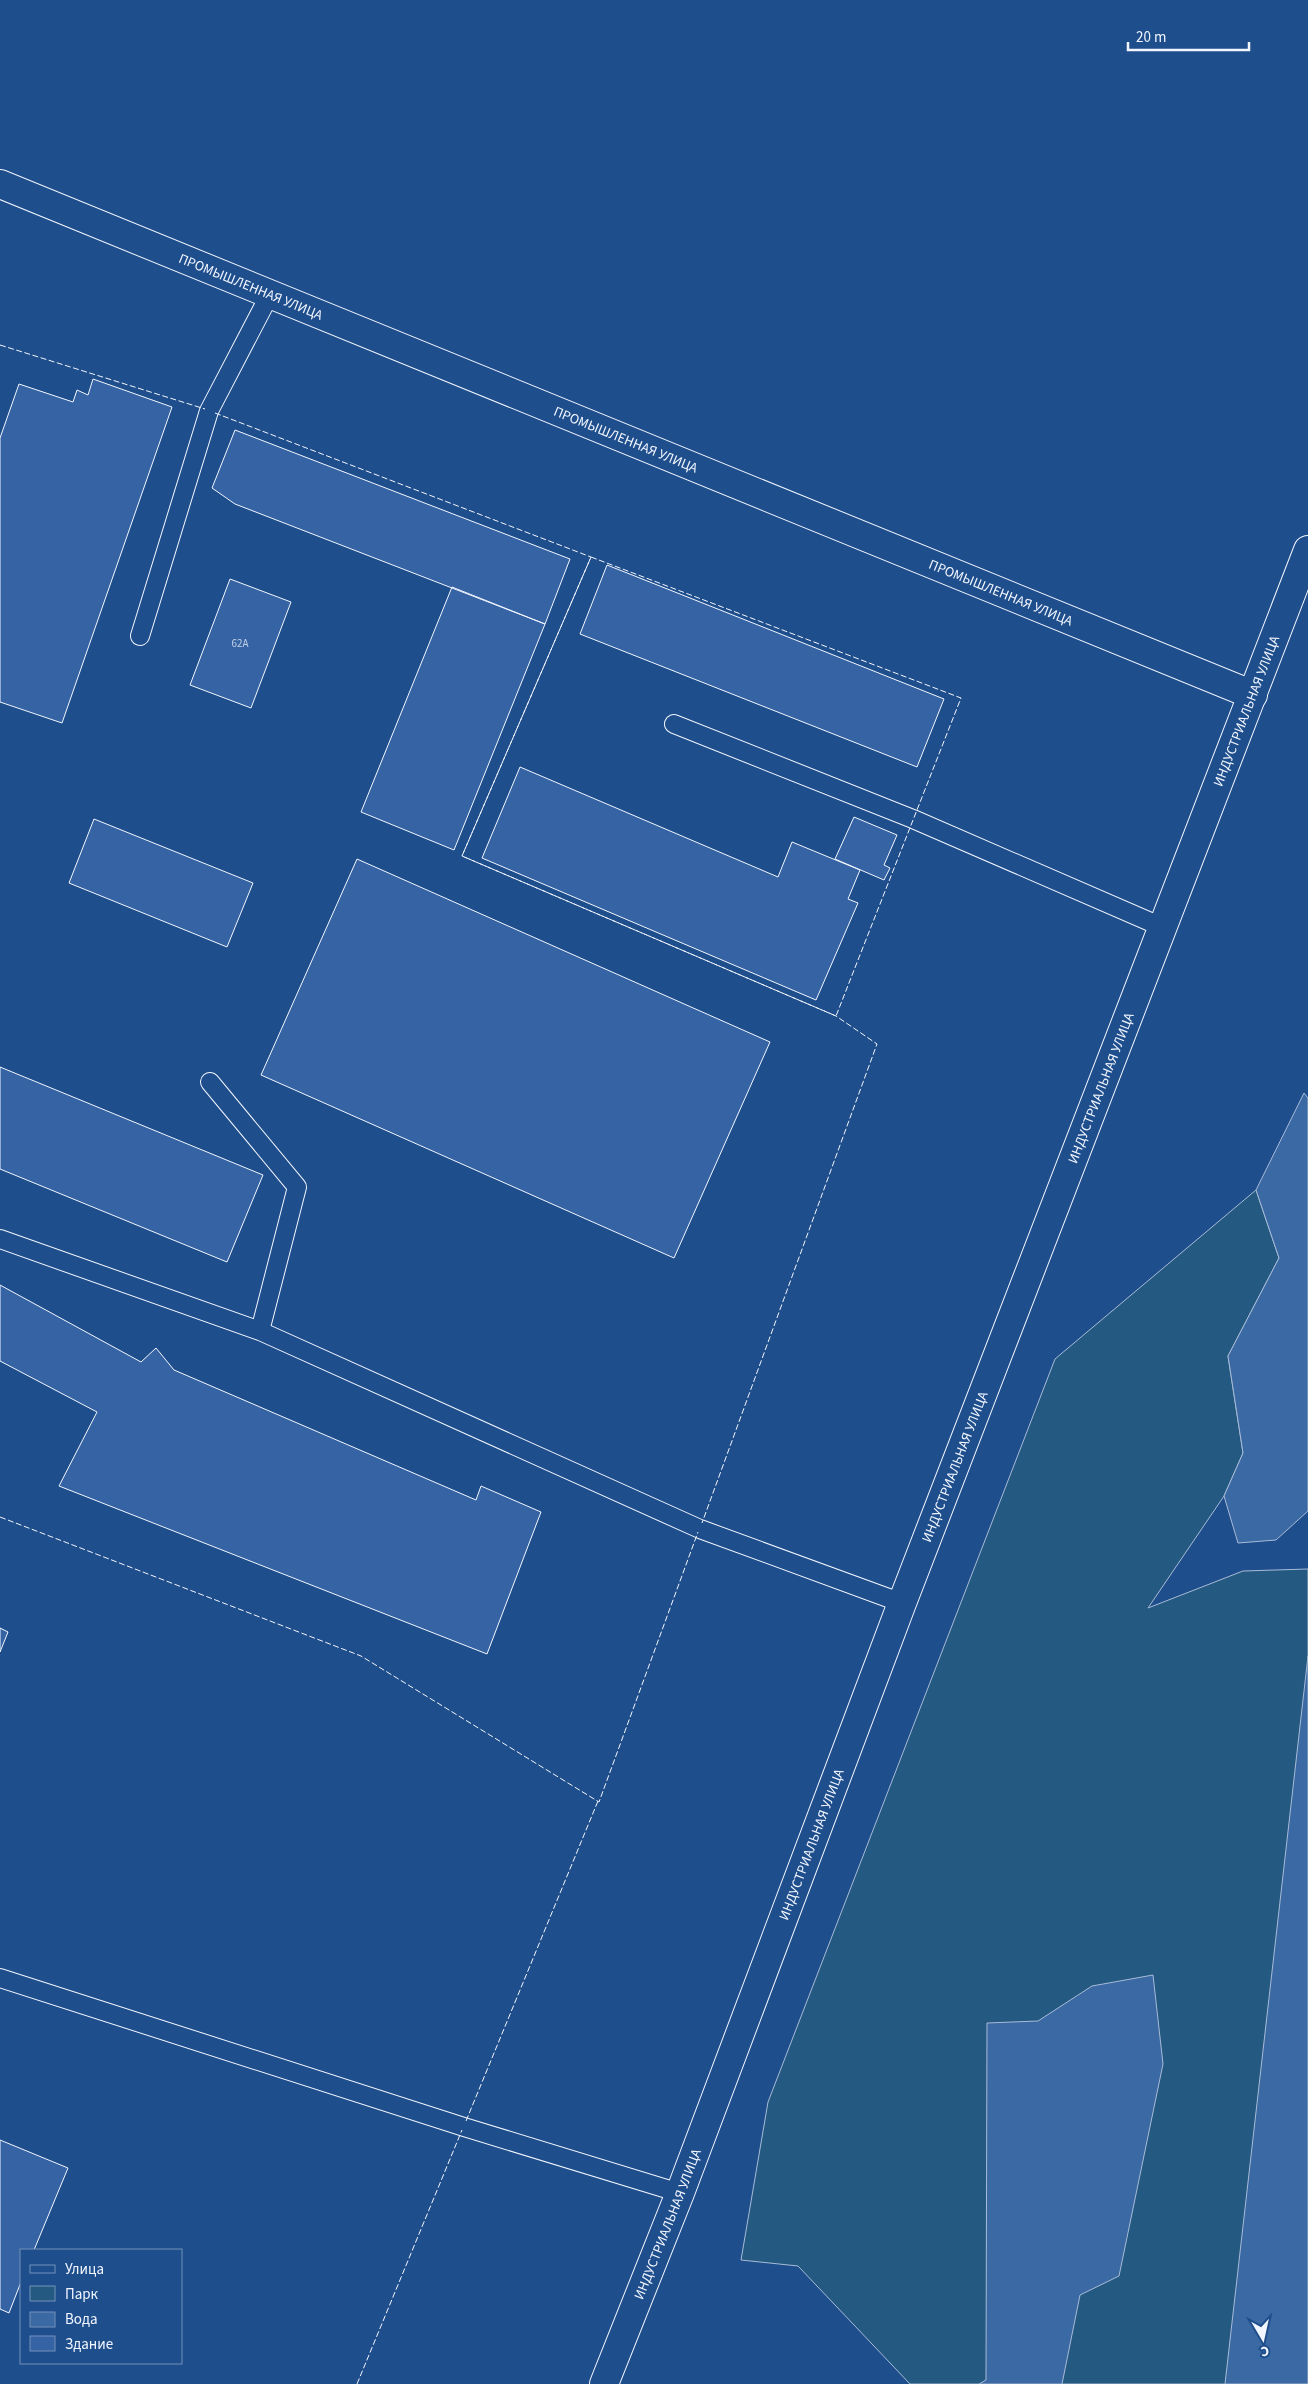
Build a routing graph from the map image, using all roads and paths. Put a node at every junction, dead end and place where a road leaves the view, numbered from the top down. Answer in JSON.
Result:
{"nodes":[{"id":1,"x":0,"y":184,"type":"edge"},
{"id":2,"x":270,"y":294,"type":"junction"},
{"id":3,"x":1308,"y":550,"type":"edge"},
{"id":4,"x":140,"y":636,"type":"dead end"},
{"id":5,"x":1253,"y":694,"type":"junction"},
{"id":6,"x":674,"y":724,"type":"dead end"},
{"id":7,"x":1162,"y":927,"type":"junction"},
{"id":8,"x":210,"y":1082,"type":"dead end"},
{"id":9,"x":0,"y":1239,"type":"edge"},
{"id":10,"x":260,"y":1331,"type":"junction"},
{"id":11,"x":902,"y":1603,"type":"junction"},
{"id":12,"x":0,"y":1978,"type":"edge"},
{"id":13,"x":680,"y":2193,"type":"junction"},
{"id":14,"x":604,"y":2384,"type":"edge"}],
"edges":[{"from":1,"to":2,"type":"main road","name":"ПРОМЫШЛЕННАЯ УЛИЦА"},
{"from":2,"to":4,"type":"lane"},
{"from":2,"to":5,"type":"main road","name":"ПРОМЫШЛЕННАЯ УЛИЦА"},
{"from":3,"to":5,"type":"main road","name":"ИНДУСТРИАЛЬНАЯ УЛИЦА"},
{"from":5,"to":7,"type":"main road","name":"ИНДУСТРИАЛЬНАЯ УЛИЦА"},
{"from":6,"to":7,"type":"lane"},
{"from":7,"to":11,"type":"main road","name":"ИНДУСТРИАЛЬНАЯ УЛИЦА"},
{"from":8,"to":10,"type":"lane"},
{"from":9,"to":10,"type":"lane"},
{"from":10,"to":11,"type":"lane"},
{"from":11,"to":13,"type":"main road","name":"ИНДУСТРИАЛЬНАЯ УЛИЦА"},
{"from":12,"to":13,"type":"lane"},
{"from":13,"to":14,"type":"main road","name":"ИНДУСТРИАЛЬНАЯ УЛИЦА"}]}
